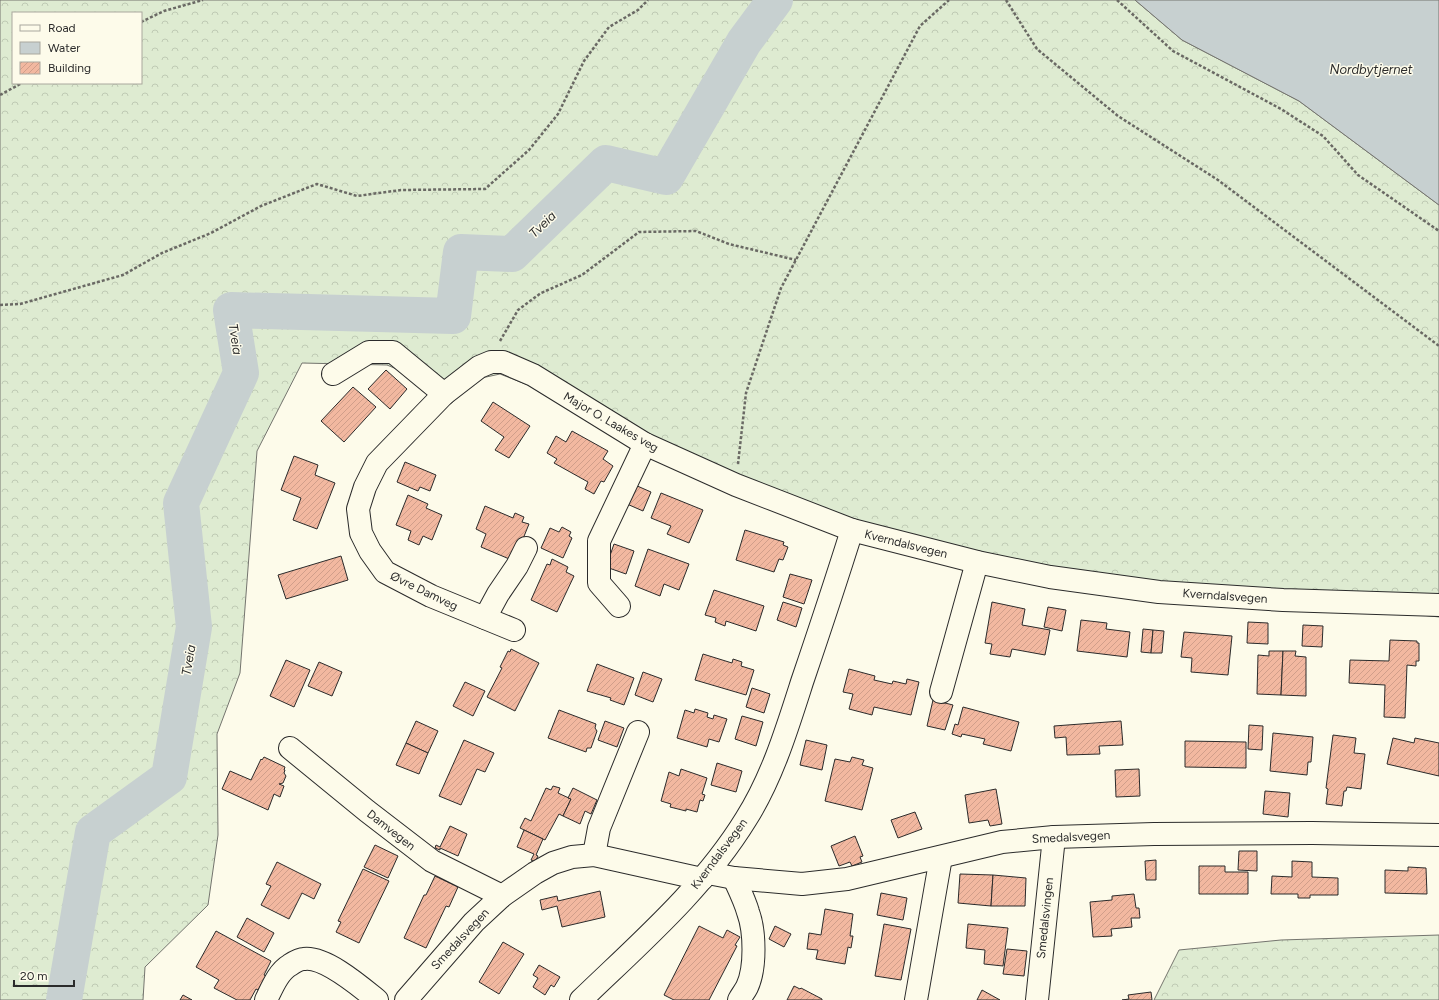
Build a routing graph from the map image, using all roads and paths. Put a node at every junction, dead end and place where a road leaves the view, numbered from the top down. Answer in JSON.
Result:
{"nodes":[{"id":1,"x":203,"y":0,"type":"edge"},
{"id":2,"x":648,"y":0,"type":"edge"},
{"id":3,"x":949,"y":0,"type":"edge"},
{"id":4,"x":1006,"y":0,"type":"edge"},
{"id":5,"x":1116,"y":0,"type":"edge"},
{"id":6,"x":142,"y":22,"type":"edge"},
{"id":7,"x":20,"y":84,"type":"edge"},
{"id":8,"x":0,"y":95,"type":"edge"},
{"id":9,"x":1439,"y":231,"type":"edge"},
{"id":10,"x":796,"y":260,"type":"junction"},
{"id":11,"x":0,"y":305,"type":"edge"},
{"id":12,"x":1439,"y":346,"type":"edge"},
{"id":13,"x":491,"y":362,"type":"junction"},
{"id":14,"x":333,"y":374,"type":"dead end"},
{"id":15,"x":444,"y":394,"type":"junction"},
{"id":16,"x":645,"y":444,"type":"junction"},
{"id":17,"x":736,"y":485,"type":"junction"},
{"id":18,"x":852,"y":530,"type":"junction"},
{"id":19,"x":526,"y":548,"type":"dead end"},
{"id":20,"x":977,"y":562,"type":"junction"},
{"id":21,"x":1439,"y":605,"type":"edge"},
{"id":22,"x":619,"y":606,"type":"dead end"},
{"id":23,"x":485,"y":618,"type":"junction"},
{"id":24,"x":514,"y":630,"type":"dead end"},
{"id":25,"x":941,"y":692,"type":"dead end"},
{"id":26,"x":638,"y":732,"type":"dead end"},
{"id":27,"x":290,"y":748,"type":"dead end"},
{"id":28,"x":1439,"y":835,"type":"edge"},
{"id":29,"x":1054,"y":837,"type":"junction"},
{"id":30,"x":594,"y":855,"type":"junction"},
{"id":31,"x":941,"y":857,"type":"junction"},
{"id":32,"x":705,"y":876,"type":"junction"},
{"id":33,"x":734,"y":878,"type":"junction"},
{"id":34,"x":502,"y":896,"type":"junction"},
{"id":35,"x":266,"y":1000,"type":"edge"},
{"id":36,"x":377,"y":1000,"type":"edge"},
{"id":37,"x":406,"y":1000,"type":"edge"},
{"id":38,"x":581,"y":1000,"type":"edge"},
{"id":39,"x":739,"y":1000,"type":"edge"},
{"id":40,"x":916,"y":1000,"type":"edge"},
{"id":41,"x":1037,"y":1000,"type":"edge"}],
"edges":[{"from":1,"to":6,"type":"path"},
{"from":2,"to":11,"type":"path"},
{"from":3,"to":10,"type":"path"},
{"from":4,"to":12,"type":"path"},
{"from":5,"to":9,"type":"path"},
{"from":7,"to":8,"type":"path"},
{"from":10,"to":13,"type":"path"},
{"from":10,"to":17,"type":"path"},
{"from":13,"to":15,"type":"street"},
{"from":13,"to":16,"type":"street","name":"Major O. Laakes veg"},
{"from":14,"to":15,"type":"street"},
{"from":15,"to":23,"type":"street","name":"Øvre Damveg"},
{"from":16,"to":17,"type":"street","name":"Major O. Laakes veg"},
{"from":16,"to":22,"type":"street"},
{"from":17,"to":18,"type":"street","name":"Major O. Laakes veg"},
{"from":18,"to":20,"type":"street","name":"Kverndalsvegen"},
{"from":18,"to":32,"type":"street","name":"Kverndalsvegen"},
{"from":19,"to":23,"type":"street"},
{"from":20,"to":21,"type":"street","name":"Kverndalsvegen"},
{"from":20,"to":25,"type":"street"},
{"from":23,"to":24,"type":"street","name":"Øvre Damveg"},
{"from":26,"to":30,"type":"street"},
{"from":27,"to":34,"type":"street","name":"Damvegen"},
{"from":28,"to":29,"type":"street","name":"Smedalsvegen"},
{"from":29,"to":31,"type":"street","name":"Smedalsvegen"},
{"from":29,"to":41,"type":"street","name":"Smedalsvingen"},
{"from":30,"to":32,"type":"street","name":"Smedalsvegen"},
{"from":30,"to":34,"type":"street","name":"Smedalsvegen"},
{"from":31,"to":33,"type":"street","name":"Smedalsvegen"},
{"from":31,"to":40,"type":"street"},
{"from":32,"to":33,"type":"street","name":"Smedalsvegen"},
{"from":32,"to":38,"type":"street","name":"Kverndalsvegen"},
{"from":33,"to":39,"type":"street"},
{"from":34,"to":37,"type":"street","name":"Smedalsvegen"},
{"from":35,"to":36,"type":"street"}]}
